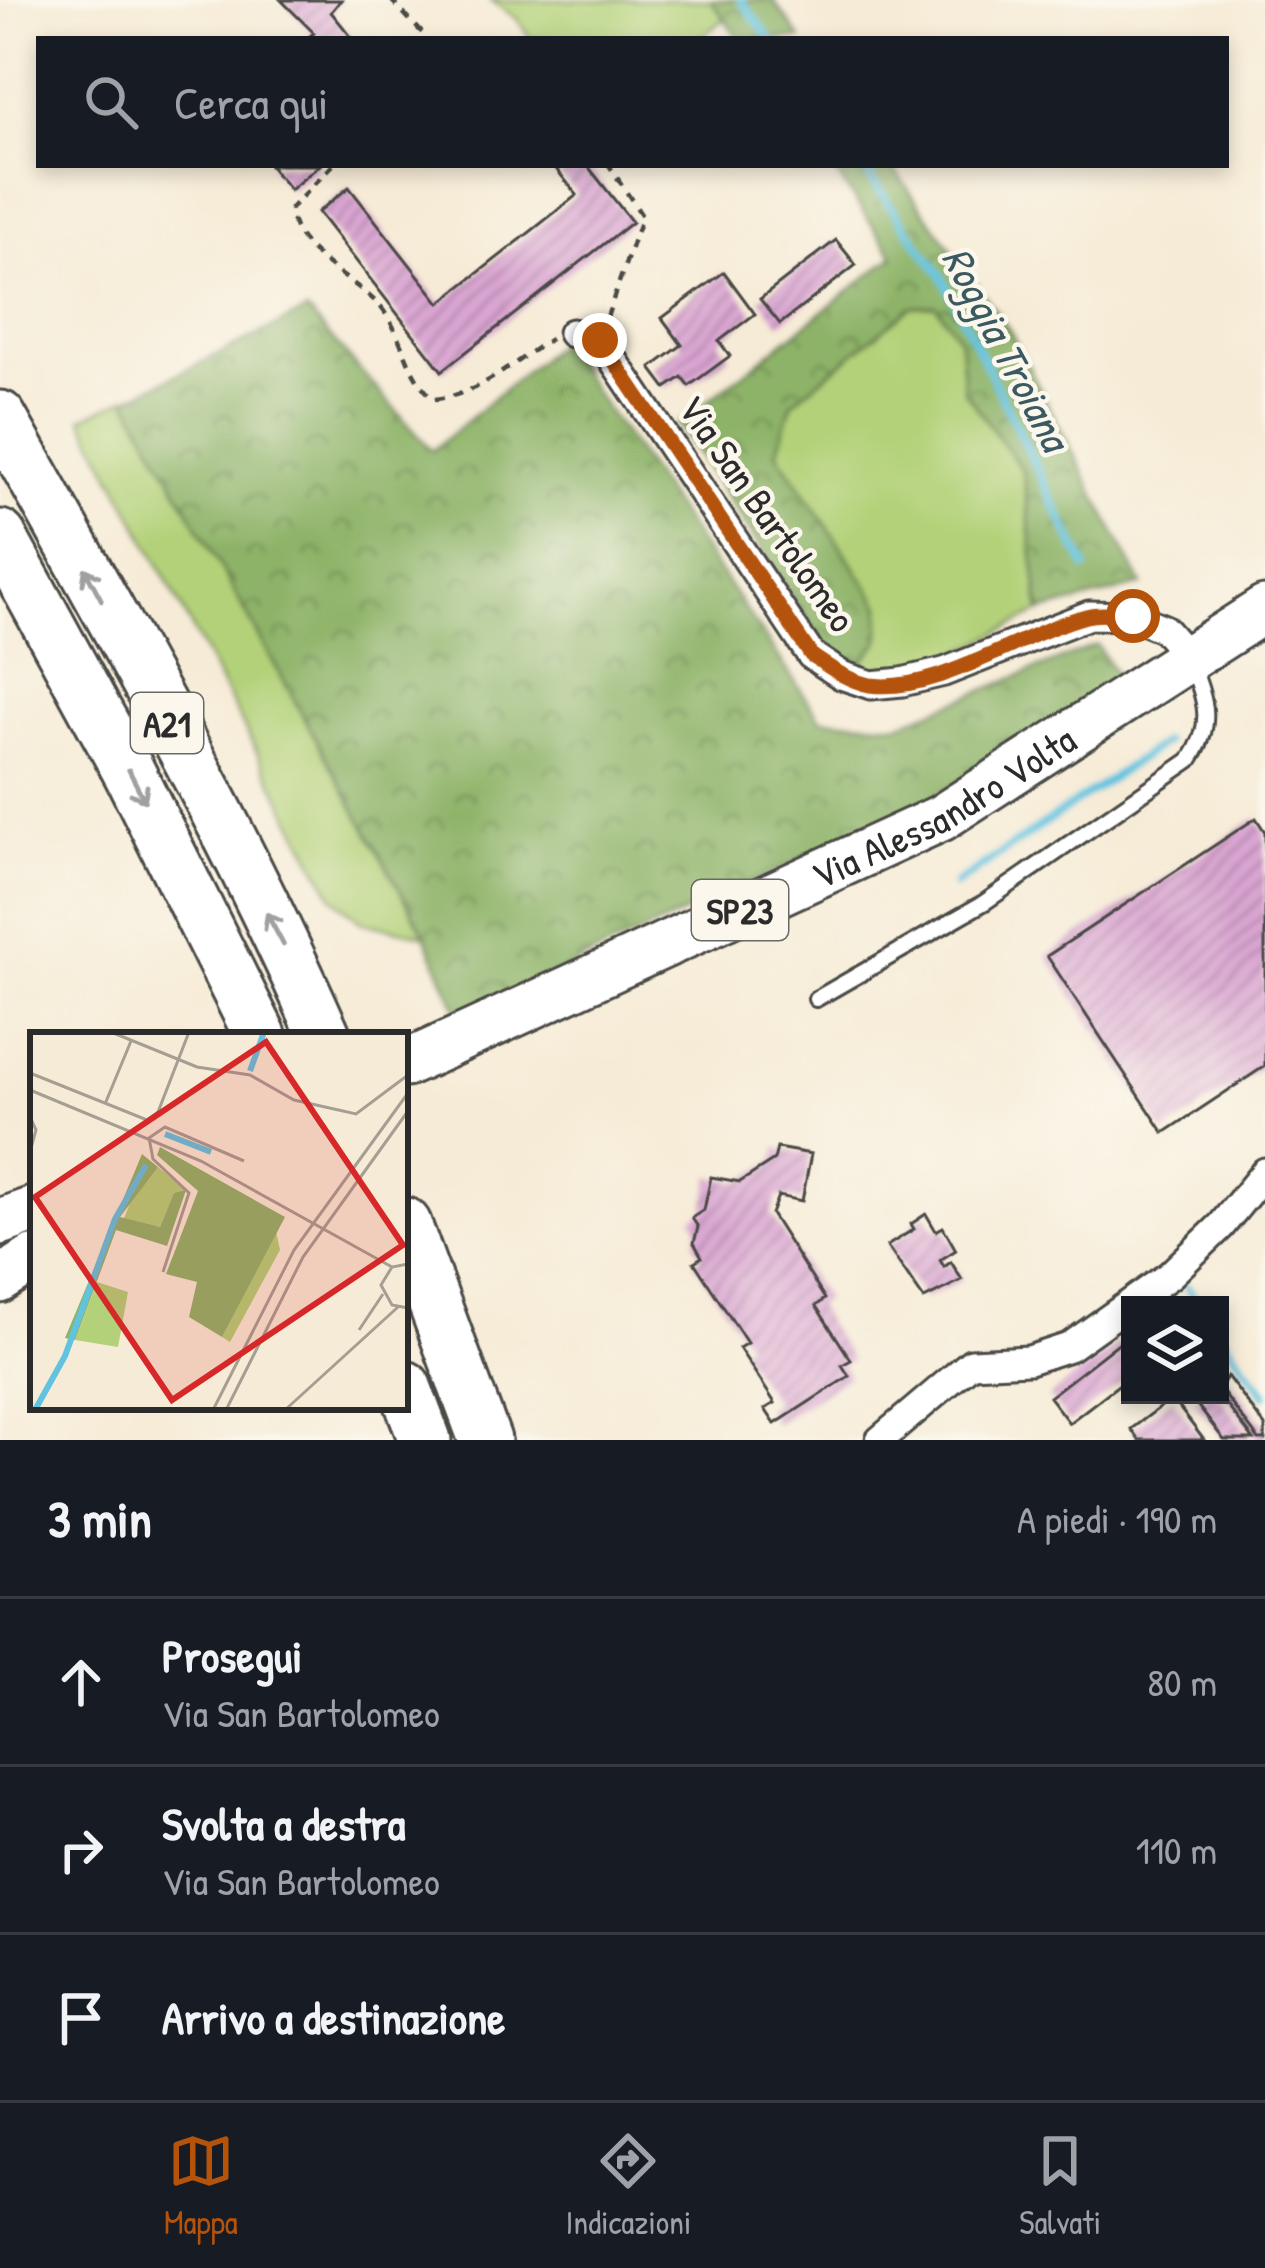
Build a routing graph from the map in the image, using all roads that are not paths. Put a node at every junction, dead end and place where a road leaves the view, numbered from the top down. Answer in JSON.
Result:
{"nodes":[{"id":1,"x":586,"y":336,"type":"road end"},
{"id":2,"x":0,"y":417,"type":"edge"},
{"id":3,"x":0,"y":536,"type":"edge"},
{"id":4,"x":1265,"y":609,"type":"edge"},
{"id":5,"x":1190,"y":659,"type":"junction"},
{"id":6,"x":816,"y":999,"type":"dead end"},
{"id":7,"x":259,"y":1032,"type":"edge"},
{"id":8,"x":324,"y":1032,"type":"edge"},
{"id":9,"x":408,"y":1063,"type":"edge"},
{"id":10,"x":1265,"y":1172,"type":"edge"},
{"id":11,"x":30,"y":1211,"type":"edge"},
{"id":12,"x":0,"y":1222,"type":"edge"},
{"id":13,"x":408,"y":1232,"type":"edge"},
{"id":14,"x":30,"y":1261,"type":"edge"},
{"id":15,"x":0,"y":1280,"type":"edge"},
{"id":16,"x":408,"y":1395,"type":"edge"},
{"id":17,"x":424,"y":1440,"type":"edge"},
{"id":18,"x":485,"y":1440,"type":"edge"},
{"id":19,"x":880,"y":1440,"type":"edge"}],
"edges":[{"from":1,"to":5,"type":"street","name":"Via San Bartolomeo"},
{"from":8,"to":2,"type":"highway","number":"A21","one_way":true},
{"from":3,"to":7,"type":"highway","number":"A21","one_way":true},
{"from":4,"to":5,"type":"main road","name":"Via Alessandro Volta","number":"SP23"},
{"from":5,"to":6,"type":"lane"},
{"from":5,"to":9,"type":"main road","name":"Via Alessandro Volta","number":"SP23"},
{"from":10,"to":19,"type":"street"},
{"from":11,"to":12,"type":"main road"},
{"from":13,"to":18,"type":"highway"},
{"from":14,"to":15,"type":"main road"},
{"from":16,"to":17,"type":"highway"}]}
